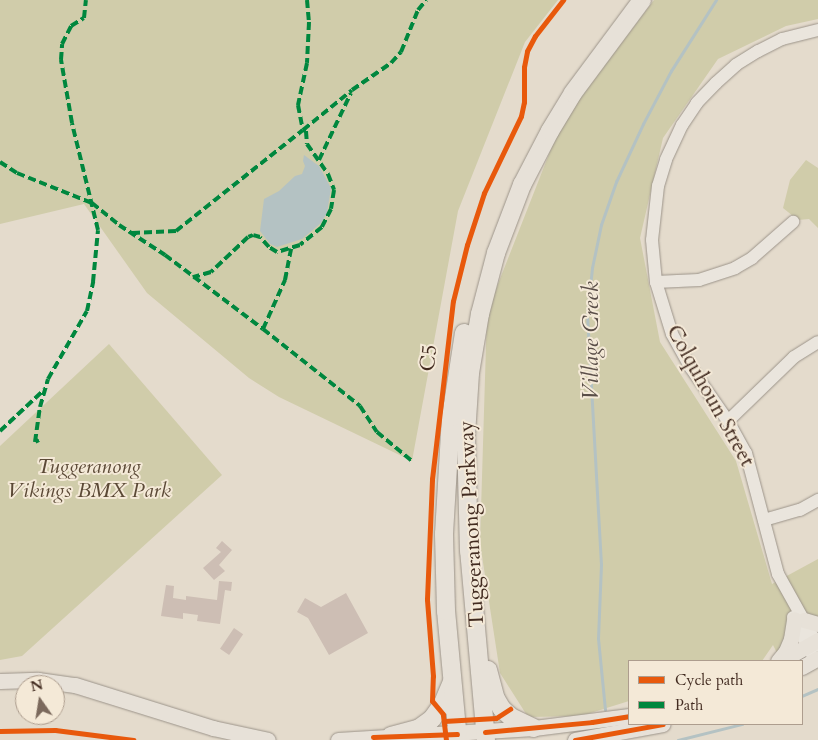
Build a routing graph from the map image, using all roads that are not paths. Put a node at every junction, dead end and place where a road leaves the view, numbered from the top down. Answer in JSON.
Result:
{"nodes":[{"id":1,"x":628,"y":0,"type":"edge"},
{"id":2,"x":642,"y":0,"type":"edge"},
{"id":3,"x":818,"y":30,"type":"edge"},
{"id":4,"x":793,"y":222,"type":"dead end"},
{"id":5,"x":656,"y":282,"type":"junction"},
{"id":6,"x":818,"y":342,"type":"edge"},
{"id":7,"x":728,"y":421,"type":"junction"},
{"id":8,"x":818,"y":500,"type":"edge"},
{"id":9,"x":764,"y":520,"type":"junction"},
{"id":10,"x":806,"y":621,"type":"edge"},
{"id":11,"x":477,"y":637,"type":"junction"},
{"id":12,"x":813,"y":651,"type":"edge"},
{"id":13,"x":781,"y":660,"type":"edge"},
{"id":14,"x":783,"y":660,"type":"edge"},
{"id":15,"x":453,"y":679,"type":"junction"},
{"id":16,"x":0,"y":681,"type":"edge"},
{"id":17,"x":628,"y":716,"type":"edge"},
{"id":18,"x":658,"y":725,"type":"edge"},
{"id":19,"x":534,"y":728,"type":"junction"},
{"id":20,"x":392,"y":736,"type":"junction"},
{"id":21,"x":485,"y":736,"type":"edge"},
{"id":22,"x":458,"y":737,"type":"edge"},
{"id":23,"x":268,"y":740,"type":"edge"},
{"id":24,"x":338,"y":740,"type":"edge"},
{"id":25,"x":575,"y":740,"type":"edge"}],
"edges":[{"from":1,"to":15,"type":"highway","name":"Tuggeranong Parkway"},
{"from":2,"to":11,"type":"highway","name":"Tuggeranong Parkway"},
{"from":3,"to":5,"type":"street","name":"Colquhoun Street"},
{"from":4,"to":5,"type":"street"},
{"from":5,"to":7,"type":"street","name":"Colquhoun Street"},
{"from":6,"to":7,"type":"street"},
{"from":7,"to":9,"type":"street","name":"Colquhoun Street"},
{"from":8,"to":9,"type":"street"},
{"from":9,"to":10,"type":"street","name":"Colquhoun Street"},
{"from":10,"to":12,"type":"street","name":"Colquhoun Street"},
{"from":10,"to":13,"type":"main road"},
{"from":11,"to":19,"type":"highway"},
{"from":11,"to":21,"type":"highway","name":"Tuggeranong Parkway"},
{"from":12,"to":14,"type":"main road"},
{"from":15,"to":20,"type":"highway"},
{"from":15,"to":22,"type":"highway","name":"Tuggeranong Parkway"},
{"from":16,"to":23,"type":"main road"},
{"from":17,"to":19,"type":"main road"},
{"from":18,"to":25,"type":"main road"},
{"from":19,"to":21,"type":"main road"},
{"from":20,"to":22,"type":"main road"},
{"from":20,"to":24,"type":"main road"},
{"from":21,"to":22,"type":"main road"}]}
